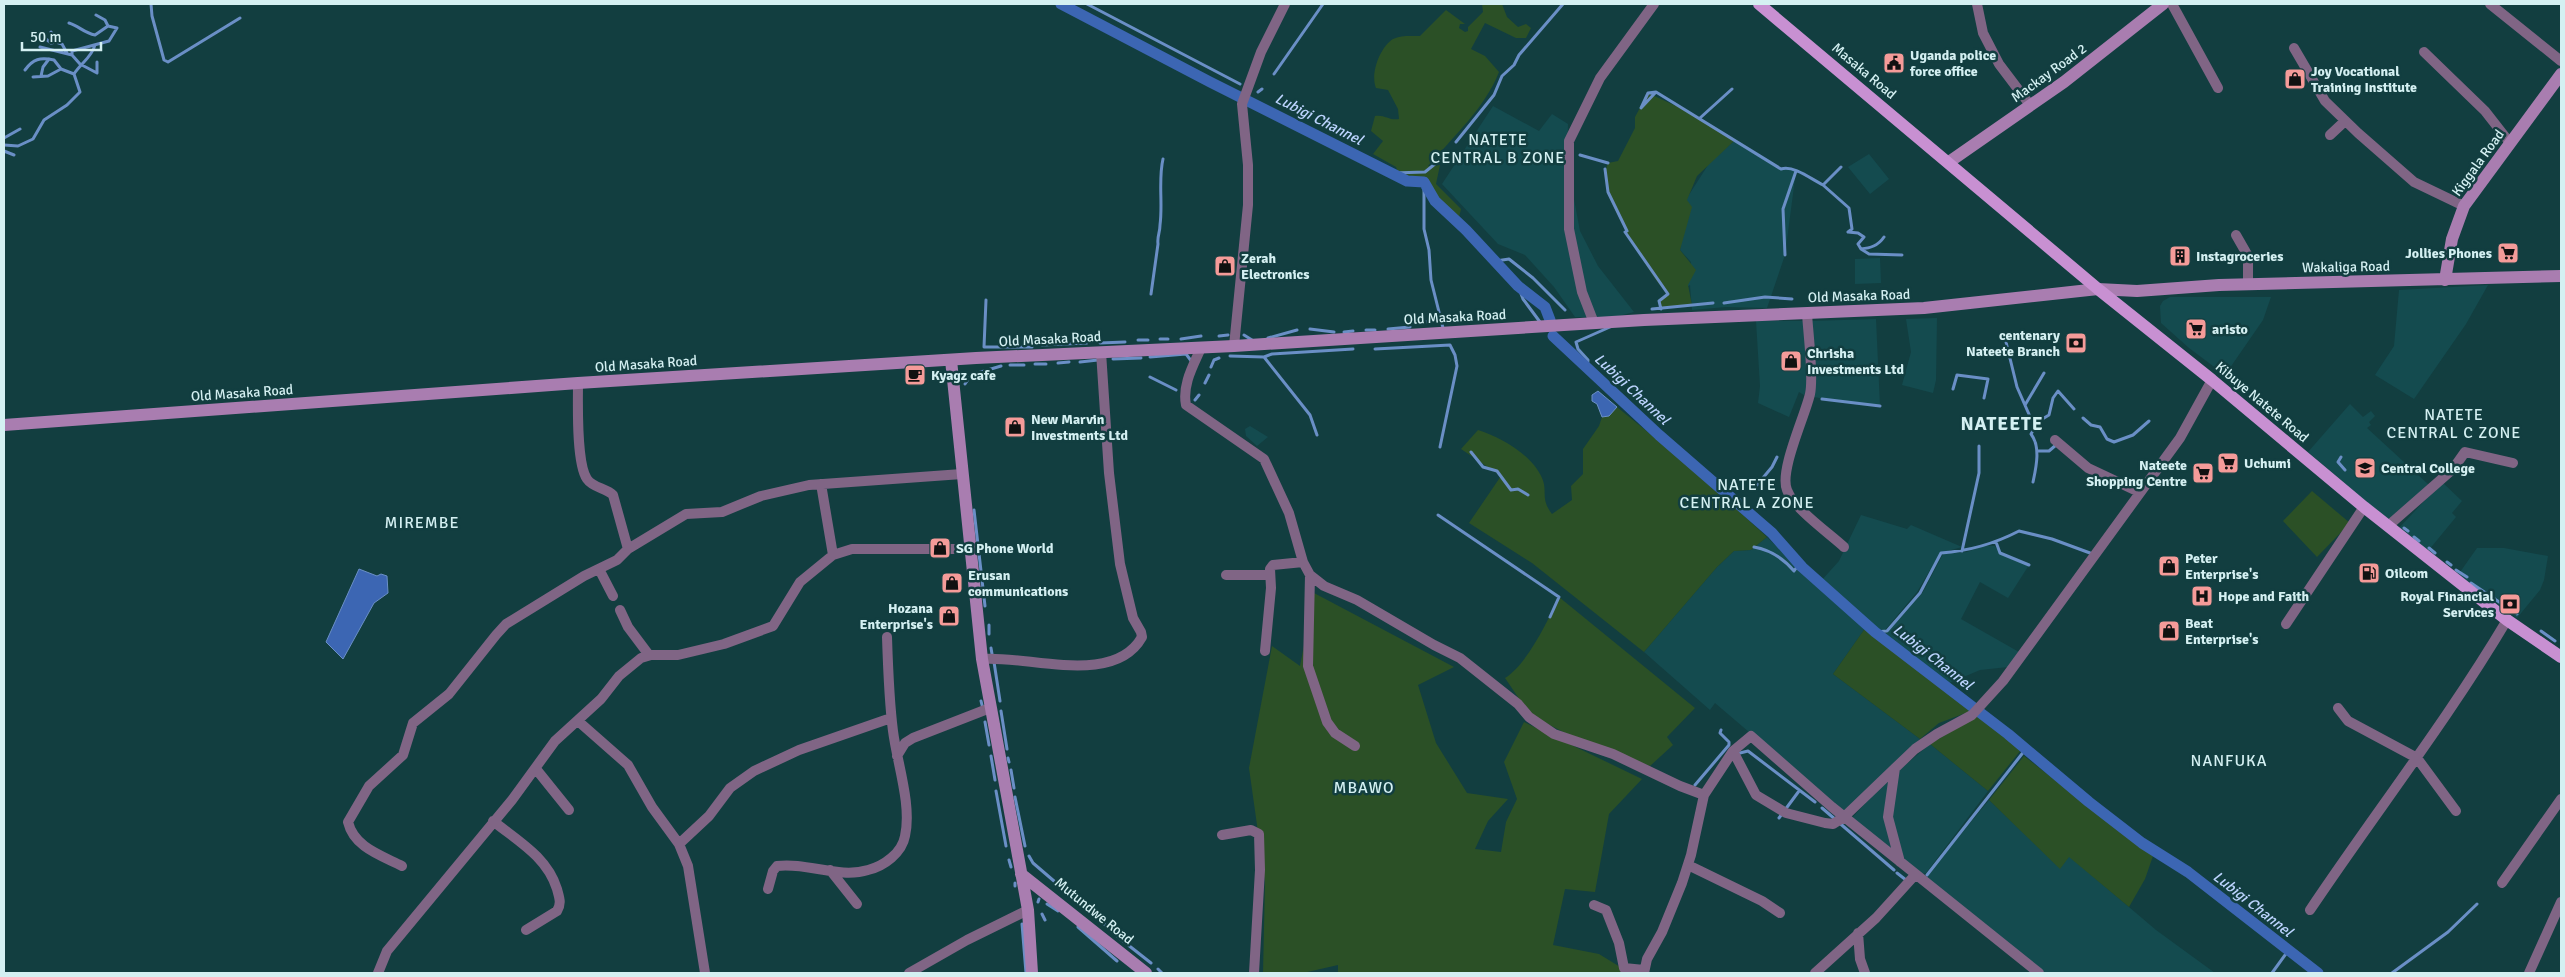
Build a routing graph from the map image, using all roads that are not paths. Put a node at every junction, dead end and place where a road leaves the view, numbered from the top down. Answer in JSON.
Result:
{"nodes":[{"id":1,"x":1285,"y":4,"type":"edge"},
{"id":2,"x":1654,"y":4,"type":"edge"},
{"id":3,"x":1759,"y":4,"type":"edge"},
{"id":4,"x":1977,"y":4,"type":"edge"},
{"id":5,"x":2163,"y":4,"type":"edge"},
{"id":6,"x":2172,"y":4,"type":"edge"},
{"id":7,"x":2490,"y":4,"type":"edge"},
{"id":8,"x":2294,"y":48,"type":"dead end"},
{"id":9,"x":2424,"y":52,"type":"dead end"},
{"id":10,"x":2561,"y":61,"type":"edge"},
{"id":11,"x":2561,"y":74,"type":"edge"},
{"id":12,"x":2218,"y":88,"type":"dead end"},
{"id":13,"x":2030,"y":106,"type":"junction"},
{"id":14,"x":2345,"y":121,"type":"junction"},
{"id":15,"x":2330,"y":135,"type":"dead end"},
{"id":16,"x":2510,"y":143,"type":"junction"},
{"id":17,"x":1949,"y":162,"type":"junction"},
{"id":18,"x":2464,"y":206,"type":"junction"},
{"id":19,"x":2236,"y":235,"type":"dead end"},
{"id":20,"x":2561,"y":276,"type":"edge"},
{"id":21,"x":2446,"y":280,"type":"junction"},
{"id":22,"x":2248,"y":284,"type":"junction"},
{"id":23,"x":2098,"y":290,"type":"junction"},
{"id":24,"x":1807,"y":313,"type":"junction"},
{"id":25,"x":1594,"y":323,"type":"junction"},
{"id":26,"x":1234,"y":346,"type":"junction"},
{"id":27,"x":1200,"y":348,"type":"junction"},
{"id":28,"x":1101,"y":352,"type":"junction"},
{"id":29,"x":951,"y":360,"type":"junction"},
{"id":30,"x":2212,"y":380,"type":"junction"},
{"id":31,"x":578,"y":383,"type":"junction"},
{"id":32,"x":4,"y":425,"type":"edge"},
{"id":33,"x":2055,"y":440,"type":"dead end"},
{"id":34,"x":2513,"y":463,"type":"dead end"},
{"id":35,"x":962,"y":474,"type":"junction"},
{"id":36,"x":821,"y":484,"type":"junction"},
{"id":37,"x":2139,"y":492,"type":"junction"},
{"id":38,"x":2364,"y":507,"type":"junction"},
{"id":39,"x":2388,"y":526,"type":"junction"},
{"id":40,"x":1844,"y":547,"type":"dead end"},
{"id":41,"x":970,"y":548,"type":"junction"},
{"id":42,"x":628,"y":549,"type":"junction"},
{"id":43,"x":833,"y":555,"type":"junction"},
{"id":44,"x":1303,"y":562,"type":"junction"},
{"id":45,"x":599,"y":569,"type":"junction"},
{"id":46,"x":1226,"y":575,"type":"dead end"},
{"id":47,"x":1270,"y":575,"type":"junction"},
{"id":48,"x":1310,"y":575,"type":"junction"},
{"id":49,"x":613,"y":596,"type":"dead end"},
{"id":50,"x":620,"y":610,"type":"dead end"},
{"id":51,"x":2507,"y":620,"type":"junction"},
{"id":52,"x":2286,"y":624,"type":"dead end"},
{"id":53,"x":887,"y":636,"type":"dead end"},
{"id":54,"x":1265,"y":651,"type":"dead end"},
{"id":55,"x":649,"y":656,"type":"junction"},
{"id":56,"x":2561,"y":657,"type":"edge"},
{"id":57,"x":982,"y":659,"type":"junction"},
{"id":58,"x":990,"y":708,"type":"junction"},
{"id":59,"x":2338,"y":708,"type":"dead end"},
{"id":60,"x":891,"y":718,"type":"junction"},
{"id":61,"x":578,"y":721,"type":"junction"},
{"id":62,"x":1355,"y":746,"type":"dead end"},
{"id":63,"x":1733,"y":751,"type":"junction"},
{"id":64,"x":897,"y":756,"type":"junction"},
{"id":65,"x":2417,"y":758,"type":"junction"},
{"id":66,"x":1895,"y":768,"type":"junction"},
{"id":67,"x":536,"y":769,"type":"junction"},
{"id":68,"x":1704,"y":795,"type":"junction"},
{"id":69,"x":2561,"y":799,"type":"edge"},
{"id":70,"x":569,"y":810,"type":"dead end"},
{"id":71,"x":2456,"y":811,"type":"dead end"},
{"id":72,"x":1844,"y":817,"type":"junction"},
{"id":73,"x":493,"y":821,"type":"junction"},
{"id":74,"x":1222,"y":836,"type":"dead end"},
{"id":75,"x":680,"y":844,"type":"junction"},
{"id":76,"x":1900,"y":863,"type":"junction"},
{"id":77,"x":1688,"y":865,"type":"junction"},
{"id":78,"x":402,"y":866,"type":"dead end"},
{"id":79,"x":830,"y":870,"type":"junction"},
{"id":80,"x":1021,"y":874,"type":"junction"},
{"id":81,"x":1915,"y":875,"type":"junction"},
{"id":82,"x":2502,"y":883,"type":"dead end"},
{"id":83,"x":768,"y":889,"type":"dead end"},
{"id":84,"x":2561,"y":902,"type":"edge"},
{"id":85,"x":858,"y":904,"type":"dead end"},
{"id":86,"x":1594,"y":905,"type":"dead end"},
{"id":87,"x":1028,"y":910,"type":"junction"},
{"id":88,"x":2310,"y":910,"type":"dead end"},
{"id":89,"x":1780,"y":914,"type":"dead end"},
{"id":90,"x":526,"y":930,"type":"dead end"},
{"id":91,"x":1858,"y":933,"type":"junction"},
{"id":92,"x":1644,"y":972,"type":"edge"},
{"id":93,"x":378,"y":973,"type":"edge"},
{"id":94,"x":705,"y":973,"type":"edge"},
{"id":95,"x":908,"y":973,"type":"edge"},
{"id":96,"x":1032,"y":973,"type":"edge"},
{"id":97,"x":1146,"y":973,"type":"edge"},
{"id":98,"x":1254,"y":973,"type":"edge"},
{"id":99,"x":1815,"y":973,"type":"edge"},
{"id":100,"x":1865,"y":973,"type":"edge"},
{"id":101,"x":2039,"y":973,"type":"edge"},
{"id":102,"x":2529,"y":973,"type":"edge"}],
"edges":[{"from":1,"to":26,"type":"street"},
{"from":2,"to":25,"type":"street"},
{"from":3,"to":17,"type":"main road","name":"Masaka Road"},
{"from":4,"to":13,"type":"street"},
{"from":5,"to":13,"type":"main road","name":"Mackay Road 2"},
{"from":6,"to":12,"type":"street"},
{"from":7,"to":10,"type":"street"},
{"from":8,"to":14,"type":"street"},
{"from":9,"to":16,"type":"street"},
{"from":11,"to":16,"type":"main road","name":"Kiggala Road"},
{"from":13,"to":17,"type":"main road","name":"Mackay Road 2"},
{"from":14,"to":15,"type":"street"},
{"from":14,"to":18,"type":"street"},
{"from":16,"to":18,"type":"main road","name":"Kiggala Road"},
{"from":17,"to":23,"type":"main road","name":"Kibuye Natete Road"},
{"from":18,"to":21,"type":"main road","name":"Kiggala Road"},
{"from":19,"to":22,"type":"street"},
{"from":20,"to":21,"type":"main road","name":"Wakaliga Road"},
{"from":21,"to":22,"type":"main road","name":"Wakaliga Road"},
{"from":22,"to":23,"type":"main road","name":"Wakaliga Road"},
{"from":23,"to":24,"type":"main road","name":"Old Masaka Road"},
{"from":23,"to":30,"type":"main road","name":"Kibuye Natete Road"},
{"from":24,"to":25,"type":"main road","name":"Old Masaka Road"},
{"from":24,"to":40,"type":"street"},
{"from":25,"to":26,"type":"main road","name":"Old Masaka Road"},
{"from":26,"to":27,"type":"main road","name":"Old Masaka Road"},
{"from":27,"to":28,"type":"main road","name":"Old Masaka Road"},
{"from":27,"to":44,"type":"street"},
{"from":28,"to":29,"type":"main road","name":"Old Masaka Road"},
{"from":28,"to":57,"type":"street"},
{"from":29,"to":31,"type":"main road","name":"Old Masaka Road"},
{"from":29,"to":35,"type":"main road"},
{"from":30,"to":37,"type":"street"},
{"from":30,"to":38,"type":"main road","name":"Kibuye Natete Road"},
{"from":31,"to":32,"type":"main road","name":"Old Masaka Road"},
{"from":31,"to":42,"type":"street"},
{"from":33,"to":37,"type":"street"},
{"from":34,"to":39,"type":"street"},
{"from":35,"to":36,"type":"street"},
{"from":35,"to":41,"type":"main road"},
{"from":36,"to":42,"type":"street"},
{"from":36,"to":43,"type":"street"},
{"from":37,"to":66,"type":"street"},
{"from":38,"to":39,"type":"main road","name":"Kibuye Natete Road"},
{"from":38,"to":52,"type":"street"},
{"from":39,"to":51,"type":"main road","name":"Kibuye Natete Road"},
{"from":41,"to":43,"type":"street"},
{"from":41,"to":57,"type":"main road"},
{"from":42,"to":45,"type":"street"},
{"from":43,"to":55,"type":"street"},
{"from":44,"to":47,"type":"street"},
{"from":44,"to":48,"type":"street"},
{"from":45,"to":49,"type":"street"},
{"from":45,"to":78,"type":"street"},
{"from":46,"to":47,"type":"street"},
{"from":47,"to":54,"type":"street"},
{"from":48,"to":62,"type":"street"},
{"from":48,"to":68,"type":"street"},
{"from":50,"to":55,"type":"street"},
{"from":51,"to":56,"type":"main road","name":"Kibuye Natete Road"},
{"from":51,"to":65,"type":"street"},
{"from":53,"to":60,"type":"street"},
{"from":55,"to":61,"type":"street"},
{"from":57,"to":58,"type":"main road"},
{"from":58,"to":64,"type":"street"},
{"from":58,"to":80,"type":"main road"},
{"from":59,"to":65,"type":"street"},
{"from":60,"to":64,"type":"street"},
{"from":60,"to":75,"type":"street"},
{"from":61,"to":67,"type":"street"},
{"from":61,"to":75,"type":"street"},
{"from":63,"to":68,"type":"street"},
{"from":63,"to":72,"type":"street"},
{"from":63,"to":72,"type":"street"},
{"from":64,"to":79,"type":"street"},
{"from":65,"to":71,"type":"street"},
{"from":65,"to":88,"type":"street"},
{"from":66,"to":72,"type":"street"},
{"from":66,"to":76,"type":"street"},
{"from":67,"to":70,"type":"street"},
{"from":67,"to":73,"type":"street"},
{"from":68,"to":77,"type":"street"},
{"from":69,"to":82,"type":"street"},
{"from":72,"to":76,"type":"street"},
{"from":73,"to":90,"type":"street"},
{"from":73,"to":93,"type":"street"},
{"from":74,"to":98,"type":"street"},
{"from":75,"to":94,"type":"street"},
{"from":76,"to":81,"type":"street"},
{"from":77,"to":89,"type":"street"},
{"from":77,"to":92,"type":"street"},
{"from":79,"to":83,"type":"street"},
{"from":79,"to":85,"type":"street"},
{"from":80,"to":87,"type":"main road"},
{"from":80,"to":97,"type":"main road","name":"Mutundwe Road"},
{"from":81,"to":91,"type":"street"},
{"from":81,"to":101,"type":"street"},
{"from":84,"to":102,"type":"street"},
{"from":86,"to":92,"type":"street"},
{"from":87,"to":95,"type":"street"},
{"from":87,"to":96,"type":"main road"},
{"from":91,"to":99,"type":"street"},
{"from":91,"to":100,"type":"street"}]}
